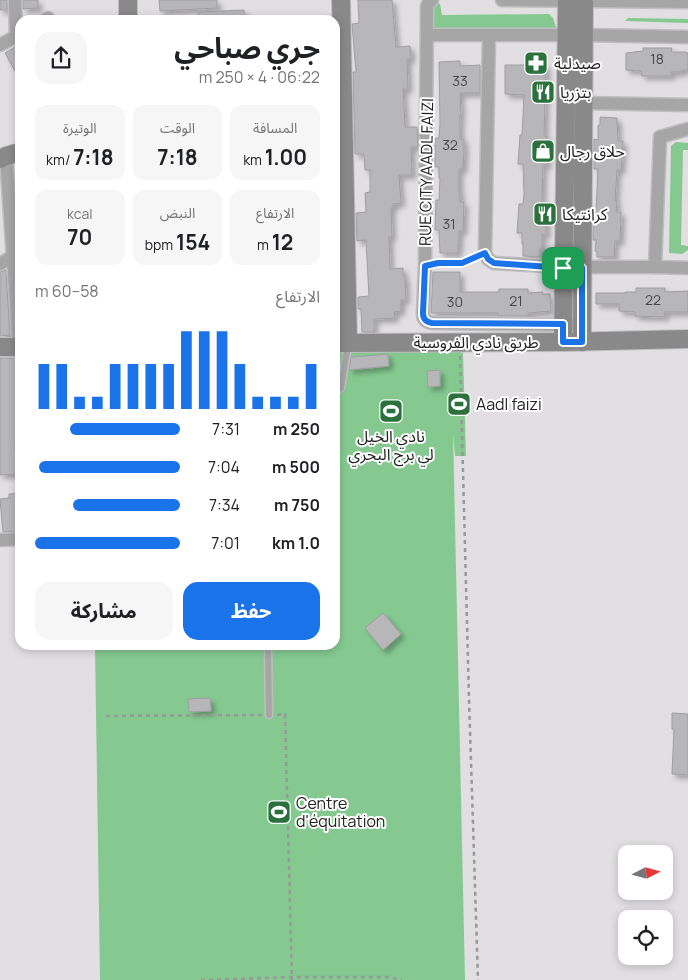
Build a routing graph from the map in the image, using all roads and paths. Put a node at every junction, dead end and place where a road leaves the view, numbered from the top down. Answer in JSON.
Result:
{"nodes":[{"id":1,"x":15,"y":0,"type":"edge"},
{"id":2,"x":128,"y":0,"type":"edge"},
{"id":3,"x":341,"y":0,"type":"edge"},
{"id":4,"x":432,"y":0,"type":"edge"},
{"id":5,"x":502,"y":0,"type":"edge"},
{"id":6,"x":575,"y":0,"type":"edge"},
{"id":7,"x":688,"y":2,"type":"edge"},
{"id":8,"x":16,"y":15,"type":"edge"},
{"id":9,"x":128,"y":15,"type":"edge"},
{"id":10,"x":428,"y":35,"type":"junction"},
{"id":11,"x":489,"y":35,"type":"junction"},
{"id":12,"x":566,"y":35,"type":"junction"},
{"id":13,"x":584,"y":35,"type":"junction"},
{"id":14,"x":15,"y":37,"type":"edge"},
{"id":15,"x":688,"y":37,"type":"edge"},
{"id":16,"x":0,"y":45,"type":"edge"},
{"id":17,"x":584,"y":103,"type":"junction"},
{"id":18,"x":688,"y":105,"type":"edge"},
{"id":19,"x":688,"y":129,"type":"edge"},
{"id":20,"x":9,"y":156,"type":"edge"},
{"id":21,"x":340,"y":174,"type":"edge"},
{"id":22,"x":485,"y":253,"type":"junction"},
{"id":23,"x":13,"y":256,"type":"junction"},
{"id":24,"x":0,"y":264,"type":"edge"},
{"id":25,"x":425,"y":266,"type":"junction"},
{"id":26,"x":654,"y":267,"type":"junction"},
{"id":27,"x":563,"y":268,"type":"junction"},
{"id":28,"x":582,"y":268,"type":"junction"},
{"id":29,"x":688,"y":268,"type":"edge"},
{"id":30,"x":15,"y":286,"type":"edge"},
{"id":31,"x":563,"y":324,"type":"junction"},
{"id":32,"x":582,"y":333,"type":"junction"},
{"id":33,"x":688,"y":339,"type":"edge"},
{"id":34,"x":460,"y":342,"type":"junction"},
{"id":35,"x":563,"y":342,"type":"junction"},
{"id":36,"x":341,"y":343,"type":"edge"},
{"id":37,"x":0,"y":347,"type":"edge"},
{"id":38,"x":15,"y":347,"type":"edge"},
{"id":39,"x":340,"y":389,"type":"edge"},
{"id":40,"x":15,"y":539,"type":"edge"},
{"id":41,"x":0,"y":540,"type":"edge"},
{"id":42,"x":268,"y":650,"type":"edge"},
{"id":43,"x":269,"y":715,"type":"junction"},
{"id":44,"x":106,"y":716,"type":"dead end"},
{"id":45,"x":292,"y":979,"type":"edge"},
{"id":46,"x":201,"y":980,"type":"edge"},
{"id":47,"x":402,"y":980,"type":"edge"},
{"id":48,"x":478,"y":980,"type":"edge"}],
"edges":[{"from":1,"to":8,"type":"street"},
{"from":2,"to":9,"type":"main road"},
{"from":3,"to":21,"type":"main road"},
{"from":4,"to":10,"type":"street","name":"RUE CITY AADL FAIZI"},
{"from":5,"to":6,"type":"street"},
{"from":6,"to":7,"type":"street"},
{"from":6,"to":12,"type":"main road"},
{"from":6,"to":13,"type":"main road"},
{"from":10,"to":11,"type":"street"},
{"from":10,"to":25,"type":"street","name":"RUE CITY AADL FAIZI"},
{"from":11,"to":12,"type":"street"},
{"from":11,"to":22,"type":"street"},
{"from":12,"to":13,"type":"street"},
{"from":12,"to":27,"type":"main road"},
{"from":13,"to":15,"type":"street"},
{"from":13,"to":17,"type":"main road"},
{"from":14,"to":16,"type":"street"},
{"from":17,"to":18,"type":"street"},
{"from":17,"to":28,"type":"main road"},
{"from":19,"to":26,"type":"street"},
{"from":20,"to":23,"type":"street"},
{"from":21,"to":36,"type":"main road"},
{"from":22,"to":25,"type":"path"},
{"from":22,"to":27,"type":"street"},
{"from":23,"to":24,"type":"street"},
{"from":23,"to":30,"type":"street"},
{"from":25,"to":31,"type":"street","name":"RUE CITY AADL FAIZI"},
{"from":26,"to":28,"type":"street"},
{"from":26,"to":29,"type":"street"},
{"from":27,"to":28,"type":"street"},
{"from":27,"to":31,"type":"main road"},
{"from":28,"to":32,"type":"main road"},
{"from":31,"to":32,"type":"street","name":"RUE CITY AADL FAIZI"},
{"from":31,"to":35,"type":"main road"},
{"from":32,"to":33,"type":"main road","name":"طريق نادي الفروسية"},
{"from":32,"to":35,"type":"main road","name":"طريق نادي الفروسية"},
{"from":34,"to":35,"type":"main road","name":"طريق نادي الفروسية"},
{"from":34,"to":36,"type":"main road","name":"طريق نادي الفروسية"},
{"from":34,"to":48,"type":"path"},
{"from":36,"to":39,"type":"lane"},
{"from":37,"to":38,"type":"main road"},
{"from":40,"to":41,"type":"street"},
{"from":42,"to":43,"type":"lane"},
{"from":43,"to":44,"type":"path"},
{"from":43,"to":45,"type":"path"},
{"from":45,"to":46,"type":"path"},
{"from":45,"to":47,"type":"path"}]}
